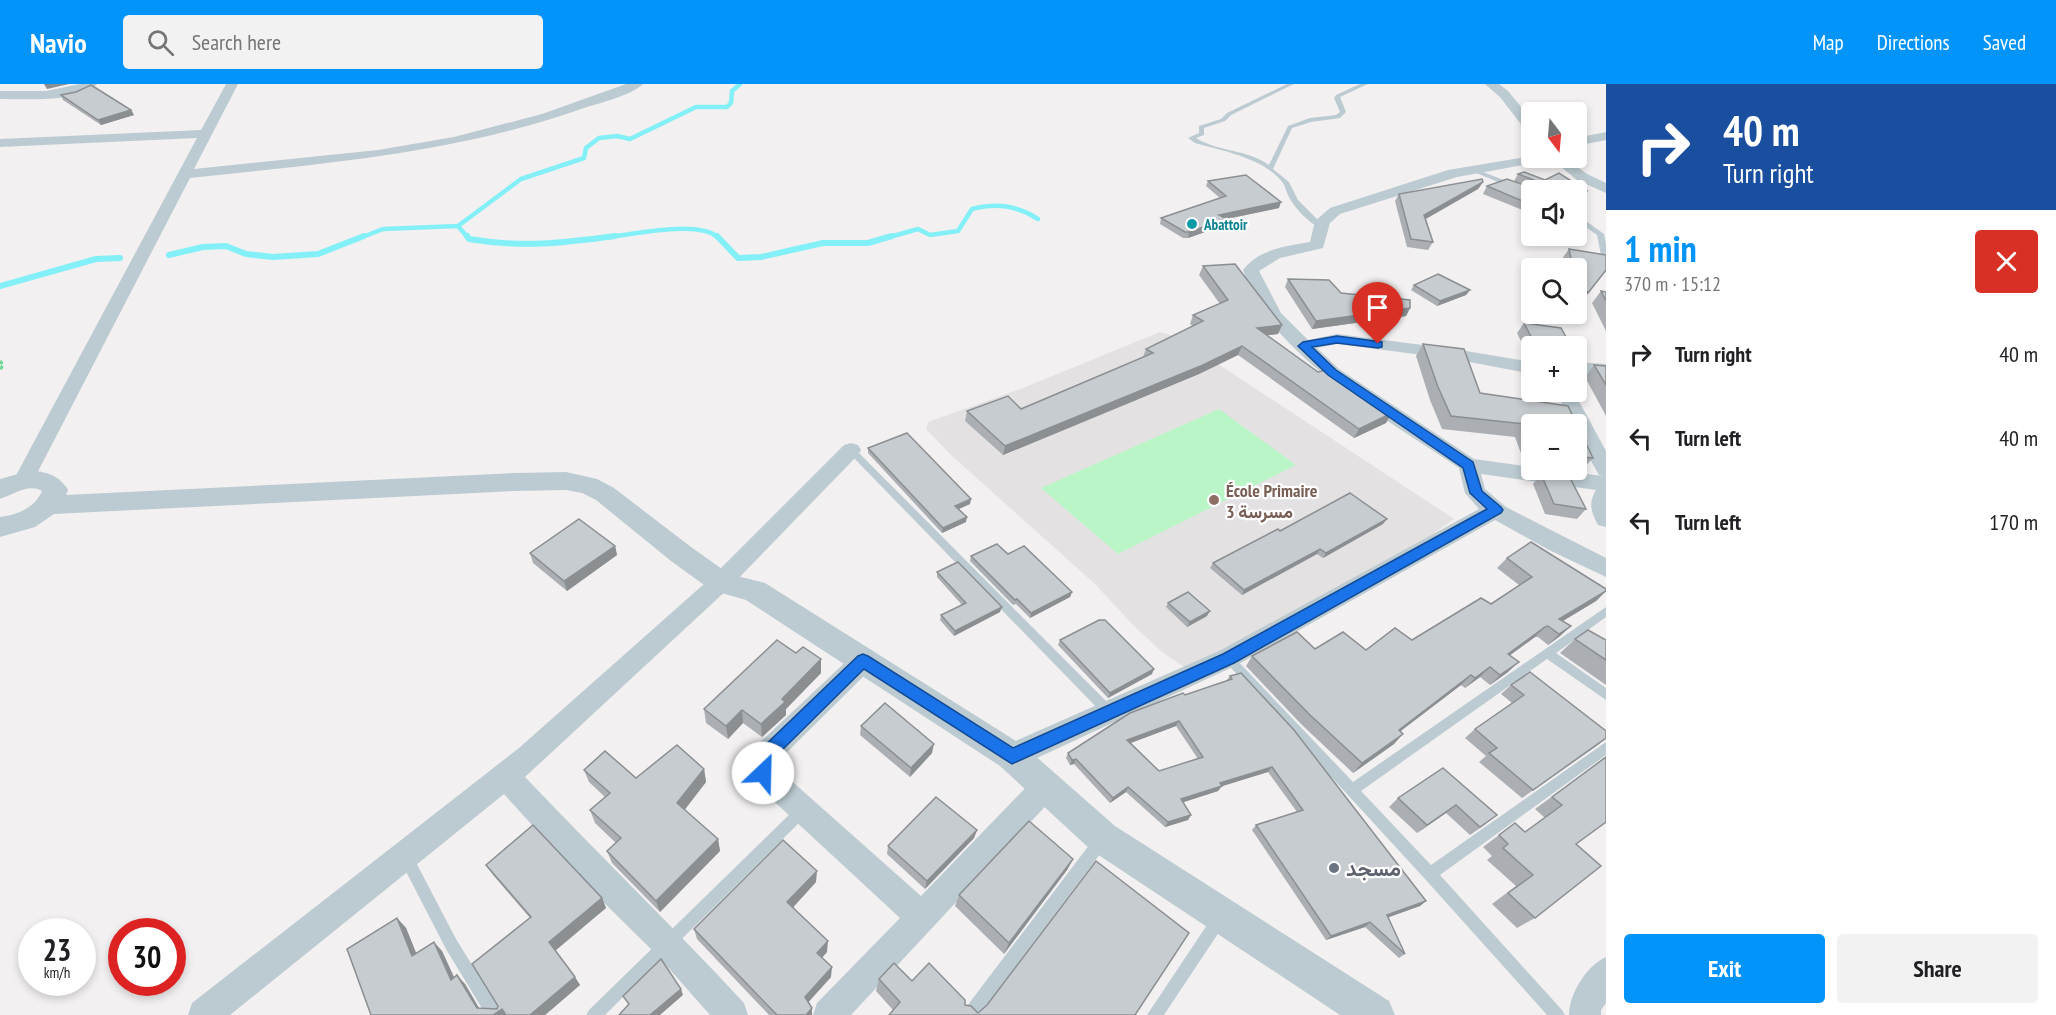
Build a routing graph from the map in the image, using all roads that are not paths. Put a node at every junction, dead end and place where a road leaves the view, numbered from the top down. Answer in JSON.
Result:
{"nodes":[{"id":1,"x":91,"y":84,"type":"edge"},
{"id":2,"x":232,"y":84,"type":"edge"},
{"id":3,"x":637,"y":84,"type":"edge"},
{"id":4,"x":1291,"y":84,"type":"edge"},
{"id":5,"x":1365,"y":84,"type":"edge"},
{"id":6,"x":1491,"y":84,"type":"edge"},
{"id":7,"x":0,"y":95,"type":"edge"},
{"id":8,"x":1521,"y":115,"type":"edge"},
{"id":9,"x":207,"y":134,"type":"junction"},
{"id":10,"x":1606,"y":136,"type":"edge"},
{"id":11,"x":1587,"y":140,"type":"edge"},
{"id":12,"x":0,"y":143,"type":"edge"},
{"id":13,"x":1521,"y":161,"type":"edge"},
{"id":14,"x":1571,"y":168,"type":"edge"},
{"id":15,"x":1269,"y":169,"type":"junction"},
{"id":16,"x":1471,"y":169,"type":"junction"},
{"id":17,"x":186,"y":174,"type":"junction"},
{"id":18,"x":1521,"y":189,"type":"edge"},
{"id":19,"x":1603,"y":190,"type":"edge"},
{"id":20,"x":1587,"y":224,"type":"edge"},
{"id":21,"x":1320,"y":226,"type":"junction"},
{"id":22,"x":1606,"y":260,"type":"edge"},
{"id":23,"x":1303,"y":346,"type":"junction"},
{"id":24,"x":1521,"y":366,"type":"edge"},
{"id":25,"x":1587,"y":369,"type":"edge"},
{"id":26,"x":1606,"y":370,"type":"edge"},
{"id":27,"x":1570,"y":402,"type":"edge"},
{"id":28,"x":851,"y":450,"type":"joint"},
{"id":29,"x":1469,"y":465,"type":"junction"},
{"id":30,"x":1606,"y":470,"type":"edge"},
{"id":31,"x":1606,"y":484,"type":"edge"},
{"id":32,"x":12,"y":485,"type":"edge"},
{"id":33,"x":1606,"y":491,"type":"edge"},
{"id":34,"x":48,"y":505,"type":"junction"},
{"id":35,"x":1496,"y":510,"type":"junction"},
{"id":36,"x":1606,"y":519,"type":"edge"},
{"id":37,"x":1,"y":530,"type":"edge"},
{"id":38,"x":1606,"y":568,"type":"edge"},
{"id":39,"x":720,"y":582,"type":"junction"},
{"id":40,"x":1606,"y":611,"type":"edge"},
{"id":41,"x":1547,"y":653,"type":"junction"},
{"id":42,"x":1228,"y":658,"type":"junction"},
{"id":43,"x":863,"y":661,"type":"junction"},
{"id":44,"x":1606,"y":695,"type":"edge"},
{"id":45,"x":1109,"y":712,"type":"junction"},
{"id":46,"x":1606,"y":748,"type":"edge"},
{"id":47,"x":1012,"y":756,"type":"junction"},
{"id":48,"x":505,"y":775,"type":"junction"},
{"id":49,"x":1045,"y":787,"type":"junction"},
{"id":50,"x":1352,"y":790,"type":"junction"},
{"id":51,"x":803,"y":810,"type":"junction"},
{"id":52,"x":1103,"y":838,"type":"junction"},
{"id":53,"x":404,"y":856,"type":"junction"},
{"id":54,"x":1430,"y":874,"type":"junction"},
{"id":55,"x":1221,"y":915,"type":"junction"},
{"id":56,"x":921,"y":917,"type":"junction"},
{"id":57,"x":667,"y":943,"type":"junction"},
{"id":58,"x":1606,"y":973,"type":"edge"},
{"id":59,"x":1368,"y":1013,"type":"edge"},
{"id":60,"x":204,"y":1015,"type":"edge"},
{"id":61,"x":495,"y":1015,"type":"edge"},
{"id":62,"x":594,"y":1015,"type":"edge"},
{"id":63,"x":732,"y":1015,"type":"edge"},
{"id":64,"x":829,"y":1015,"type":"edge"},
{"id":65,"x":969,"y":1015,"type":"edge"},
{"id":66,"x":1155,"y":1015,"type":"edge"},
{"id":67,"x":1557,"y":1015,"type":"edge"},
{"id":68,"x":1585,"y":1015,"type":"edge"}],
"edges":[{"from":1,"to":7,"type":"street"},
{"from":2,"to":9,"type":"street"},
{"from":3,"to":17,"type":"street"},
{"from":4,"to":15,"type":"lane"},
{"from":5,"to":15,"type":"lane"},
{"from":6,"to":8,"type":"street"},
{"from":9,"to":12,"type":"street"},
{"from":9,"to":17,"type":"street"},
{"from":10,"to":11,"type":"street"},
{"from":13,"to":16,"type":"street"},
{"from":14,"to":19,"type":"street"},
{"from":15,"to":21,"type":"lane"},
{"from":16,"to":18,"type":"lane"},
{"from":16,"to":21,"type":"street"},
{"from":17,"to":32,"type":"street"},
{"from":20,"to":22,"type":"lane"},
{"from":21,"to":23,"type":"street"},
{"from":23,"to":24,"type":"street"},
{"from":23,"to":29,"type":"street"},
{"from":25,"to":26,"type":"street"},
{"from":27,"to":30,"type":"street"},
{"from":28,"to":39,"type":"street"},
{"from":28,"to":45,"type":"lane"},
{"from":29,"to":31,"type":"street"},
{"from":29,"to":35,"type":"street"},
{"from":32,"to":34,"type":"street"},
{"from":33,"to":36,"type":"street"},
{"from":34,"to":37,"type":"street"},
{"from":34,"to":39,"type":"street"},
{"from":35,"to":38,"type":"street"},
{"from":35,"to":42,"type":"street"},
{"from":39,"to":43,"type":"street"},
{"from":39,"to":48,"type":"street"},
{"from":40,"to":41,"type":"lane"},
{"from":41,"to":44,"type":"lane"},
{"from":41,"to":50,"type":"lane"},
{"from":42,"to":45,"type":"street"},
{"from":42,"to":50,"type":"lane"},
{"from":43,"to":47,"type":"street"},
{"from":43,"to":51,"type":"street"},
{"from":45,"to":47,"type":"street"},
{"from":46,"to":54,"type":"lane"},
{"from":47,"to":49,"type":"street"},
{"from":48,"to":53,"type":"street"},
{"from":48,"to":57,"type":"street"},
{"from":49,"to":52,"type":"street"},
{"from":49,"to":56,"type":"street"},
{"from":50,"to":54,"type":"lane"},
{"from":51,"to":56,"type":"street"},
{"from":51,"to":57,"type":"lane"},
{"from":52,"to":55,"type":"street"},
{"from":52,"to":65,"type":"lane"},
{"from":53,"to":60,"type":"street"},
{"from":53,"to":61,"type":"lane"},
{"from":54,"to":67,"type":"lane"},
{"from":55,"to":59,"type":"street"},
{"from":55,"to":66,"type":"lane"},
{"from":56,"to":64,"type":"street"},
{"from":57,"to":62,"type":"lane"},
{"from":57,"to":63,"type":"street"},
{"from":58,"to":68,"type":"street"}]}
